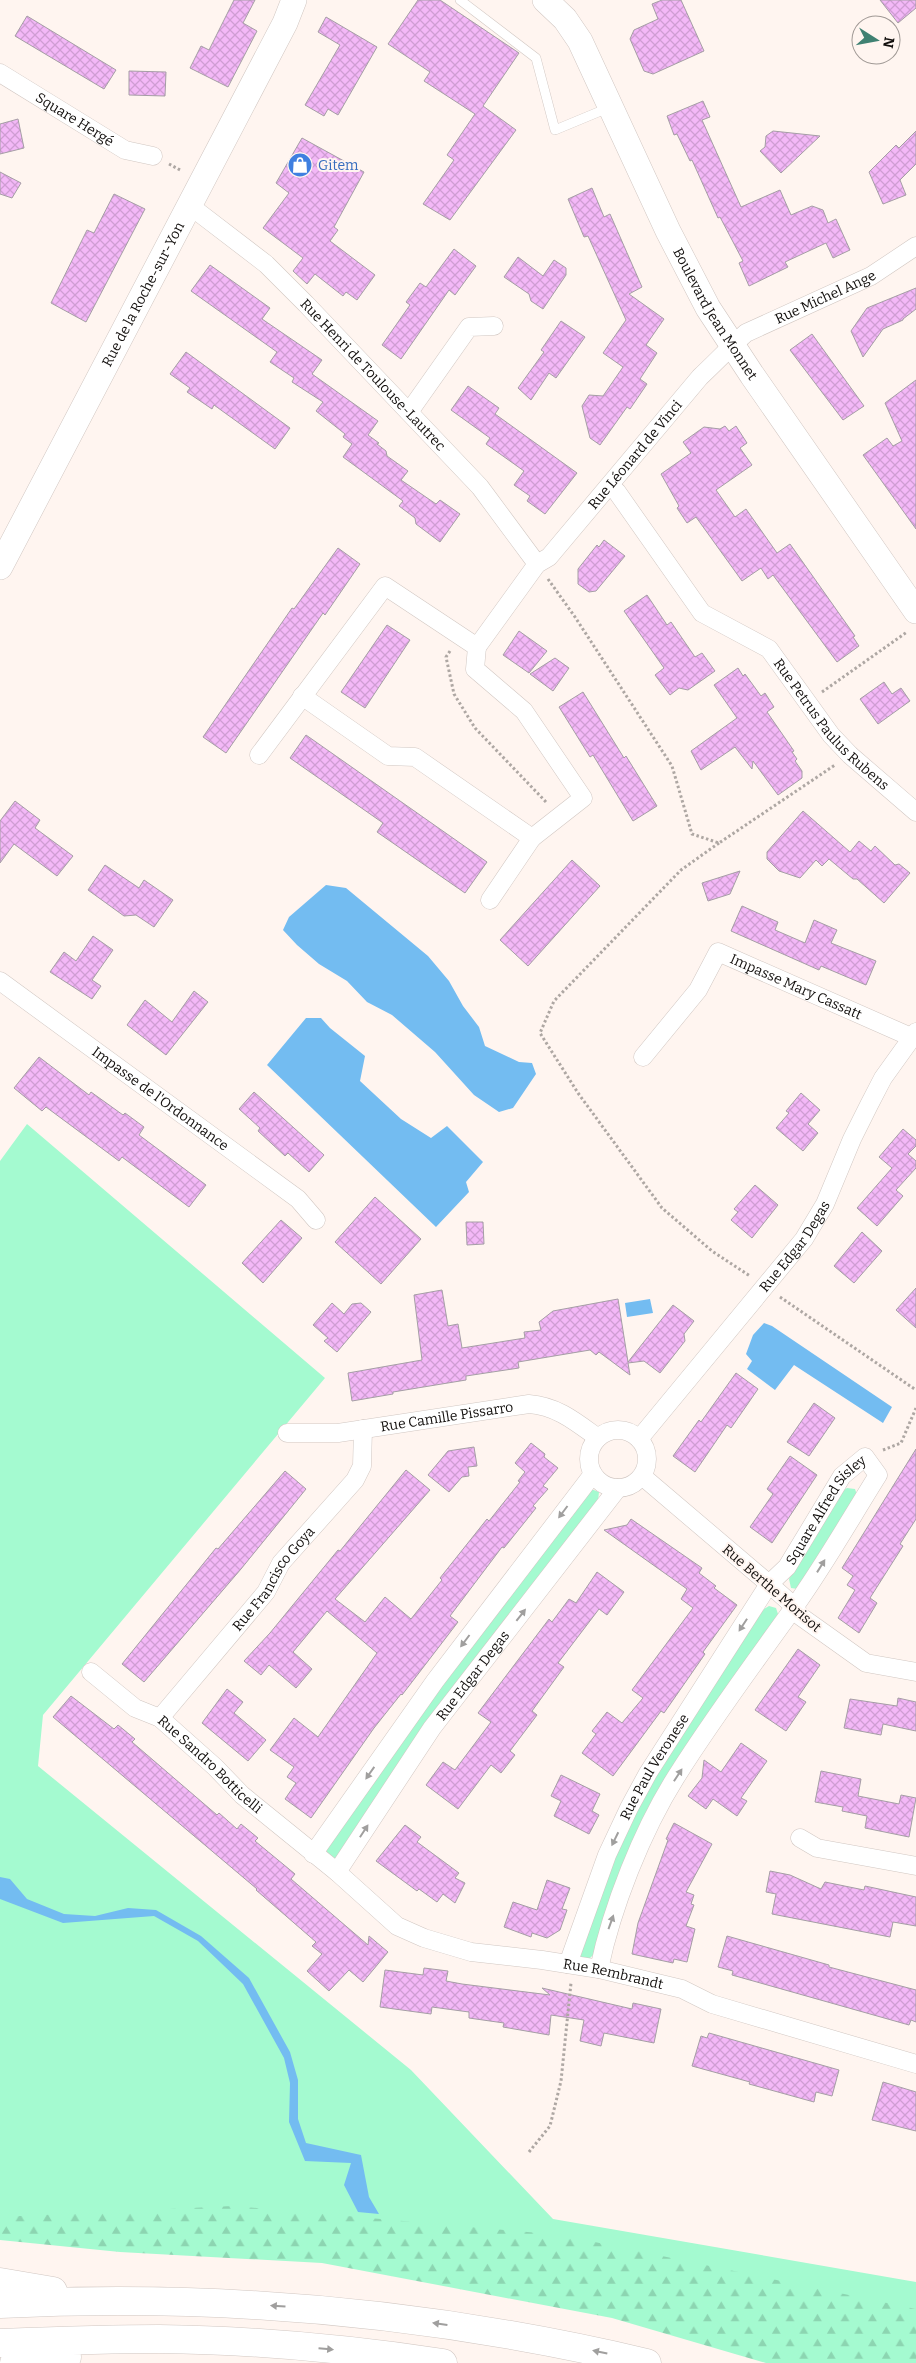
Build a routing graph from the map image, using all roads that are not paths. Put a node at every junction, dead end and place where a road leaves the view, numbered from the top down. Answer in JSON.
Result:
{"nodes":[{"id":1,"x":294,"y":0,"type":"edge"},
{"id":2,"x":303,"y":0,"type":"edge"},
{"id":3,"x":460,"y":0,"type":"edge"},
{"id":4,"x":545,"y":0,"type":"edge"},
{"id":5,"x":286,"y":23,"type":"junction"},
{"id":6,"x":0,"y":73,"type":"edge"},
{"id":7,"x":611,"y":107,"type":"junction"},
{"id":8,"x":153,"y":156,"type":"road end"},
{"id":9,"x":189,"y":205,"type":"junction"},
{"id":10,"x":916,"y":246,"type":"edge"},
{"id":11,"x":494,"y":326,"type":"dead end"},
{"id":12,"x":733,"y":344,"type":"junction"},
{"id":13,"x":409,"y":412,"type":"junction"},
{"id":14,"x":610,"y":485,"type":"junction"},
{"id":15,"x":537,"y":564,"type":"junction"},
{"id":16,"x":0,"y":567,"type":"edge"},
{"id":17,"x":912,"y":622,"type":"edge"},
{"id":18,"x":477,"y":647,"type":"junction"},
{"id":19,"x":302,"y":696,"type":"junction"},
{"id":20,"x":259,"y":755,"type":"dead end"},
{"id":21,"x":916,"y":812,"type":"edge"},
{"id":22,"x":532,"y":838,"type":"junction"},
{"id":23,"x":490,"y":900,"type":"dead end"},
{"id":24,"x":0,"y":981,"type":"edge"},
{"id":25,"x":914,"y":1035,"type":"edge"},
{"id":26,"x":643,"y":1057,"type":"dead end"},
{"id":27,"x":316,"y":1220,"type":"dead end"},
{"id":28,"x":363,"y":1429,"type":"junction"},
{"id":29,"x":288,"y":1433,"type":"dead end"},
{"id":30,"x":598,"y":1438,"type":"junction"},
{"id":31,"x":639,"y":1439,"type":"junction"},
{"id":32,"x":593,"y":1474,"type":"junction"},
{"id":33,"x":642,"y":1476,"type":"junction"},
{"id":34,"x":618,"y":1488,"type":"junction"},
{"id":35,"x":769,"y":1584,"type":"junction"},
{"id":36,"x":795,"y":1607,"type":"junction"},
{"id":37,"x":91,"y":1672,"type":"dead end"},
{"id":38,"x":916,"y":1672,"type":"edge"},
{"id":39,"x":160,"y":1718,"type":"junction"},
{"id":40,"x":800,"y":1838,"type":"dead end"},
{"id":41,"x":326,"y":1863,"type":"junction"},
{"id":42,"x":916,"y":1866,"type":"edge"},
{"id":43,"x":571,"y":1965,"type":"junction"},
{"id":44,"x":599,"y":1969,"type":"junction"},
{"id":45,"x":916,"y":2064,"type":"edge"},
{"id":46,"x":0,"y":2282,"type":"edge"},
{"id":47,"x":107,"y":2301,"type":"junction"},
{"id":48,"x":0,"y":2304,"type":"edge"},
{"id":49,"x":208,"y":2341,"type":"junction"},
{"id":50,"x":0,"y":2343,"type":"edge"},
{"id":51,"x":14,"y":2363,"type":"edge"},
{"id":52,"x":443,"y":2363,"type":"edge"},
{"id":53,"x":647,"y":2363,"type":"edge"}],
"edges":[{"from":1,"to":5,"type":"main road","name":"Rue de la Roche-sur-Yon"},
{"from":2,"to":5,"type":"main road","name":"Rue de la Roche-sur-Yon"},
{"from":3,"to":7,"type":"lane"},
{"from":4,"to":7,"type":"main road","name":"Boulevard Jean Monnet"},
{"from":5,"to":9,"type":"main road","name":"Rue de la Roche-sur-Yon"},
{"from":6,"to":8,"type":"street","name":"Square Hergé"},
{"from":7,"to":12,"type":"main road","name":"Boulevard Jean Monnet"},
{"from":9,"to":13,"type":"street","name":"Rue Henri de Toulouse-Lautrec"},
{"from":9,"to":16,"type":"main road","name":"Rue de la Roche-sur-Yon"},
{"from":10,"to":12,"type":"street","name":"Rue Michel Ange"},
{"from":11,"to":13,"type":"street"},
{"from":12,"to":14,"type":"street","name":"Rue Léonard de Vinci"},
{"from":12,"to":17,"type":"main road","name":"Boulevard Jean Monnet"},
{"from":13,"to":15,"type":"street","name":"Rue Henri de Toulouse-Lautrec"},
{"from":14,"to":15,"type":"street","name":"Rue Léonard de Vinci"},
{"from":14,"to":21,"type":"street","name":"Rue Petrus Paulus Rubens"},
{"from":15,"to":18,"type":"street","name":"Rue Léonard de Vinci"},
{"from":18,"to":19,"type":"street"},
{"from":18,"to":22,"type":"street"},
{"from":19,"to":20,"type":"street"},
{"from":19,"to":22,"type":"street"},
{"from":22,"to":23,"type":"street"},
{"from":24,"to":27,"type":"street","name":"Impasse de l'Ordonnance"},
{"from":25,"to":26,"type":"street","name":"Impasse Mary Cassatt"},
{"from":25,"to":31,"type":"street","name":"Rue Edgar Degas"},
{"from":28,"to":29,"type":"street","name":"Rue Camille Pissarro"},
{"from":28,"to":30,"type":"street","name":"Rue Camille Pissarro"},
{"from":28,"to":39,"type":"street","name":"Rue Francisco Goya"},
{"from":30,"to":31,"type":"street"},
{"from":30,"to":32,"type":"street"},
{"from":31,"to":33,"type":"street"},
{"from":32,"to":34,"type":"street"},
{"from":32,"to":41,"type":"street","name":"Rue Edgar Degas","one_way":true},
{"from":33,"to":34,"type":"street"},
{"from":33,"to":35,"type":"street","name":"Rue Berthe Morisot"},
{"from":41,"to":34,"type":"street","name":"Rue Edgar Degas","one_way":true},
{"from":35,"to":36,"type":"street","name":"Rue Berthe Morisot"},
{"from":36,"to":35,"type":"street","name":"Square Alfred Sisley","one_way":true},
{"from":35,"to":43,"type":"street","name":"Rue Paul Veronese","one_way":true},
{"from":36,"to":38,"type":"street","name":"Rue Berthe Morisot"},
{"from":44,"to":36,"type":"street","name":"Rue Paul Veronese","one_way":true},
{"from":37,"to":39,"type":"street","name":"Rue Sandro Botticelli"},
{"from":39,"to":41,"type":"street","name":"Rue Sandro Botticelli"},
{"from":40,"to":42,"type":"street"},
{"from":41,"to":43,"type":"street","name":"Rue Rembrandt"},
{"from":43,"to":44,"type":"street","name":"Rue Rembrandt"},
{"from":44,"to":45,"type":"street","name":"Rue Rembrandt"},
{"from":46,"to":47,"type":"highway"},
{"from":47,"to":48,"type":"highway"},
{"from":53,"to":47,"type":"highway","one_way":true},
{"from":49,"to":50,"type":"highway"},
{"from":49,"to":51,"type":"highway"},
{"from":49,"to":52,"type":"highway","one_way":true}]}
